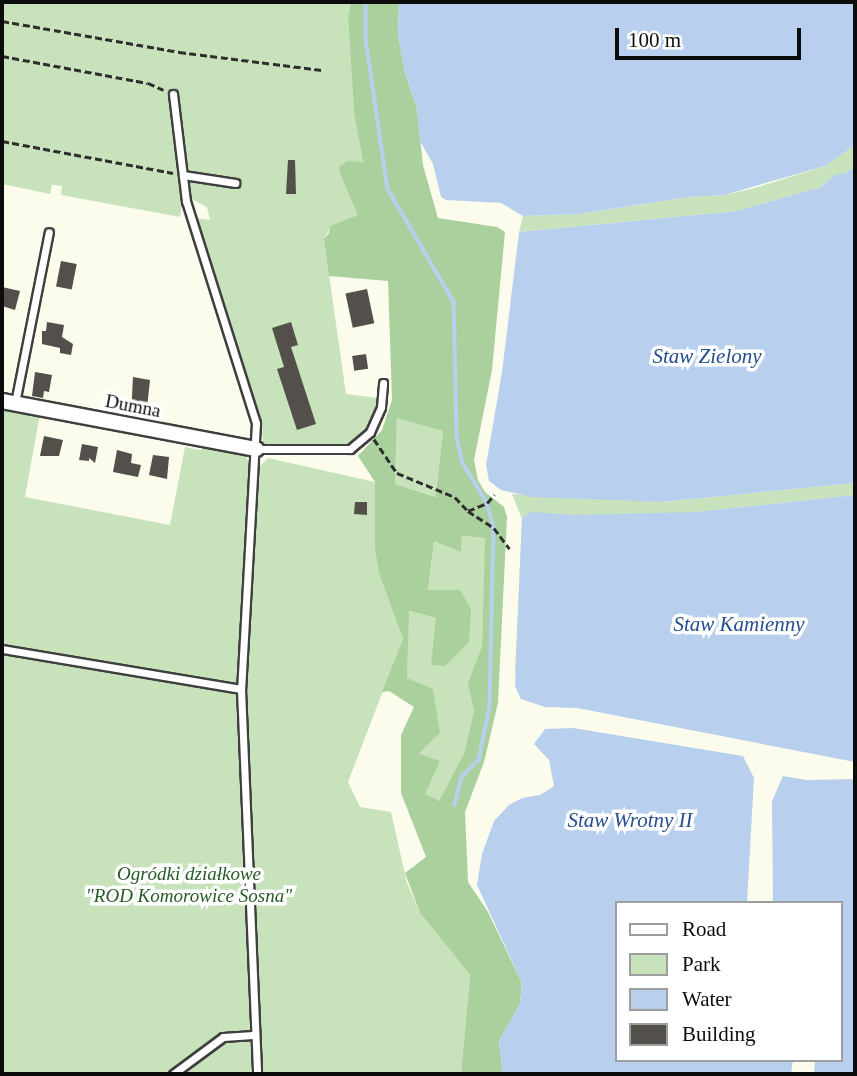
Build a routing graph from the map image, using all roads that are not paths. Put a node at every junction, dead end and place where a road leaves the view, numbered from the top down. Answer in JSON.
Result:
{"nodes":[{"id":1,"x":173,"y":94,"type":"road end"},
{"id":2,"x":183,"y":175,"type":"junction"},
{"id":3,"x":235,"y":183,"type":"dead end"},
{"id":4,"x":49,"y":232,"type":"dead end"},
{"id":5,"x":383,"y":383,"type":"dead end"},
{"id":6,"x":9,"y":402,"type":"edge"},
{"id":7,"x":257,"y":449,"type":"junction"},
{"id":8,"x":2,"y":649,"type":"edge"},
{"id":9,"x":241,"y":689,"type":"junction"},
{"id":10,"x":253,"y":1035,"type":"junction"},
{"id":11,"x":173,"y":1074,"type":"edge"},
{"id":12,"x":257,"y":1074,"type":"edge"}],
"edges":[{"from":1,"to":2,"type":"lane"},
{"from":2,"to":3,"type":"lane"},
{"from":2,"to":7,"type":"lane"},
{"from":4,"to":6,"type":"lane"},
{"from":5,"to":7,"type":"lane"},
{"from":6,"to":7,"type":"street","name":"Dumna"},
{"from":7,"to":9,"type":"lane"},
{"from":8,"to":9,"type":"lane"},
{"from":9,"to":10,"type":"lane"},
{"from":10,"to":11,"type":"lane"},
{"from":10,"to":12,"type":"lane"}]}
